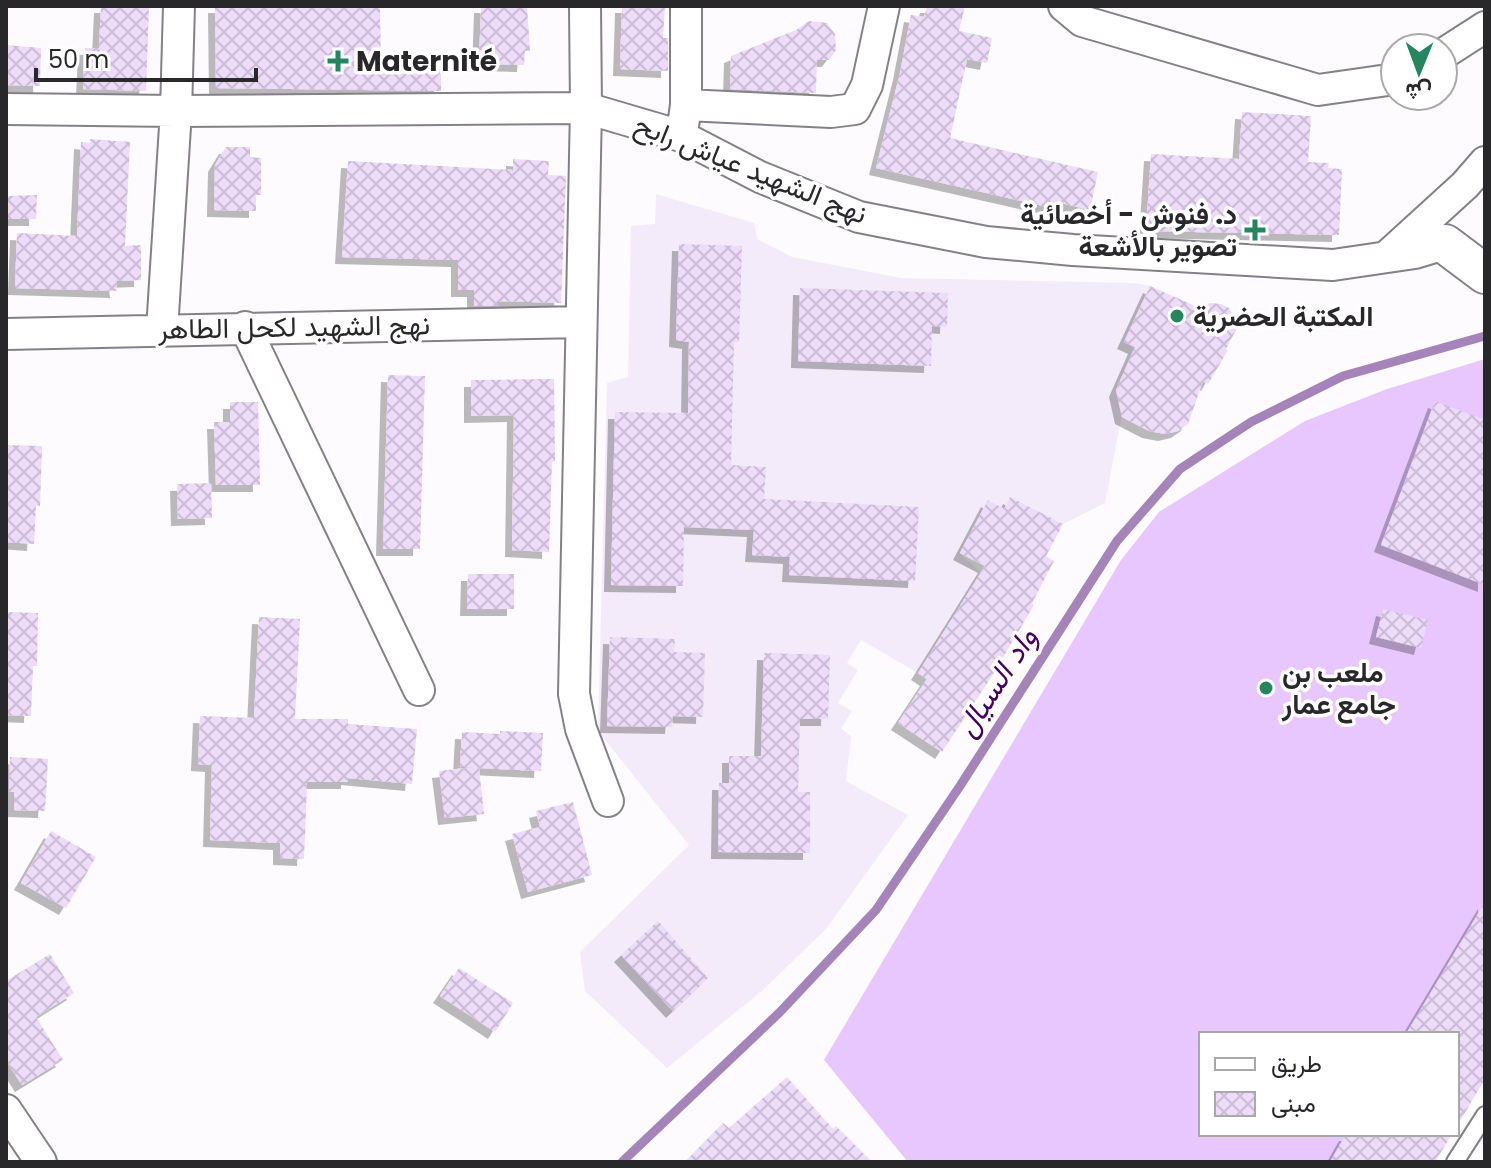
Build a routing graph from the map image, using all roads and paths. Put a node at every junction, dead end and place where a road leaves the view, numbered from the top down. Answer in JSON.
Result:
{"nodes":[{"id":1,"x":179,"y":6,"type":"edge"},
{"id":2,"x":585,"y":6,"type":"edge"},
{"id":3,"x":686,"y":6,"type":"edge"},
{"id":4,"x":884,"y":6,"type":"edge"},
{"id":5,"x":1064,"y":6,"type":"edge"},
{"id":6,"x":1485,"y":27,"type":"edge"},
{"id":7,"x":1459,"y":44,"type":"edge"},
{"id":8,"x":1379,"y":81,"type":"edge"},
{"id":9,"x":686,"y":105,"type":"junction"},
{"id":10,"x":586,"y":108,"type":"junction"},
{"id":11,"x":6,"y":109,"type":"edge"},
{"id":12,"x":176,"y":111,"type":"junction"},
{"id":13,"x":681,"y":136,"type":"junction"},
{"id":14,"x":1485,"y":162,"type":"edge"},
{"id":15,"x":1445,"y":244,"type":"junction"},
{"id":16,"x":1485,"y":248,"type":"edge"},
{"id":17,"x":1386,"y":257,"type":"junction"},
{"id":18,"x":1485,"y":274,"type":"edge"},
{"id":19,"x":581,"y":322,"type":"junction"},
{"id":20,"x":245,"y":327,"type":"junction"},
{"id":21,"x":162,"y":330,"type":"junction"},
{"id":22,"x":6,"y":334,"type":"edge"},
{"id":23,"x":419,"y":690,"type":"dead end"},
{"id":24,"x":608,"y":801,"type":"dead end"},
{"id":25,"x":6,"y":1110,"type":"edge"},
{"id":26,"x":1485,"y":1115,"type":"edge"},
{"id":27,"x":41,"y":1162,"type":"edge"},
{"id":28,"x":1455,"y":1162,"type":"edge"}],
"edges":[{"from":1,"to":12,"type":"street"},
{"from":2,"to":10,"type":"street"},
{"from":3,"to":9,"type":"street"},
{"from":4,"to":9,"type":"street"},
{"from":5,"to":8,"type":"street"},
{"from":6,"to":7,"type":"street"},
{"from":9,"to":13,"type":"street"},
{"from":10,"to":12,"type":"street","name":"نهج الشهيد عياش رابح"},
{"from":10,"to":13,"type":"street","name":"نهج الشهيد عياش رابح"},
{"from":10,"to":19,"type":"street"},
{"from":11,"to":12,"type":"street","name":"نهج الشهيد عياش رابح"},
{"from":12,"to":21,"type":"street"},
{"from":13,"to":17,"type":"street","name":"نهج الشهيد عياش رابح"},
{"from":14,"to":17,"type":"street"},
{"from":15,"to":16,"type":"street"},
{"from":15,"to":17,"type":"street","name":"نهج الشهيد عياش رابح"},
{"from":15,"to":18,"type":"street"},
{"from":19,"to":20,"type":"street","name":"نهج الشهيد لكحل الطاهر"},
{"from":19,"to":24,"type":"street"},
{"from":20,"to":21,"type":"street","name":"نهج الشهيد لكحل الطاهر"},
{"from":20,"to":23,"type":"street"},
{"from":21,"to":22,"type":"street","name":"نهج الشهيد لكحل الطاهر"},
{"from":25,"to":27,"type":"street"},
{"from":26,"to":28,"type":"lane"}]}
